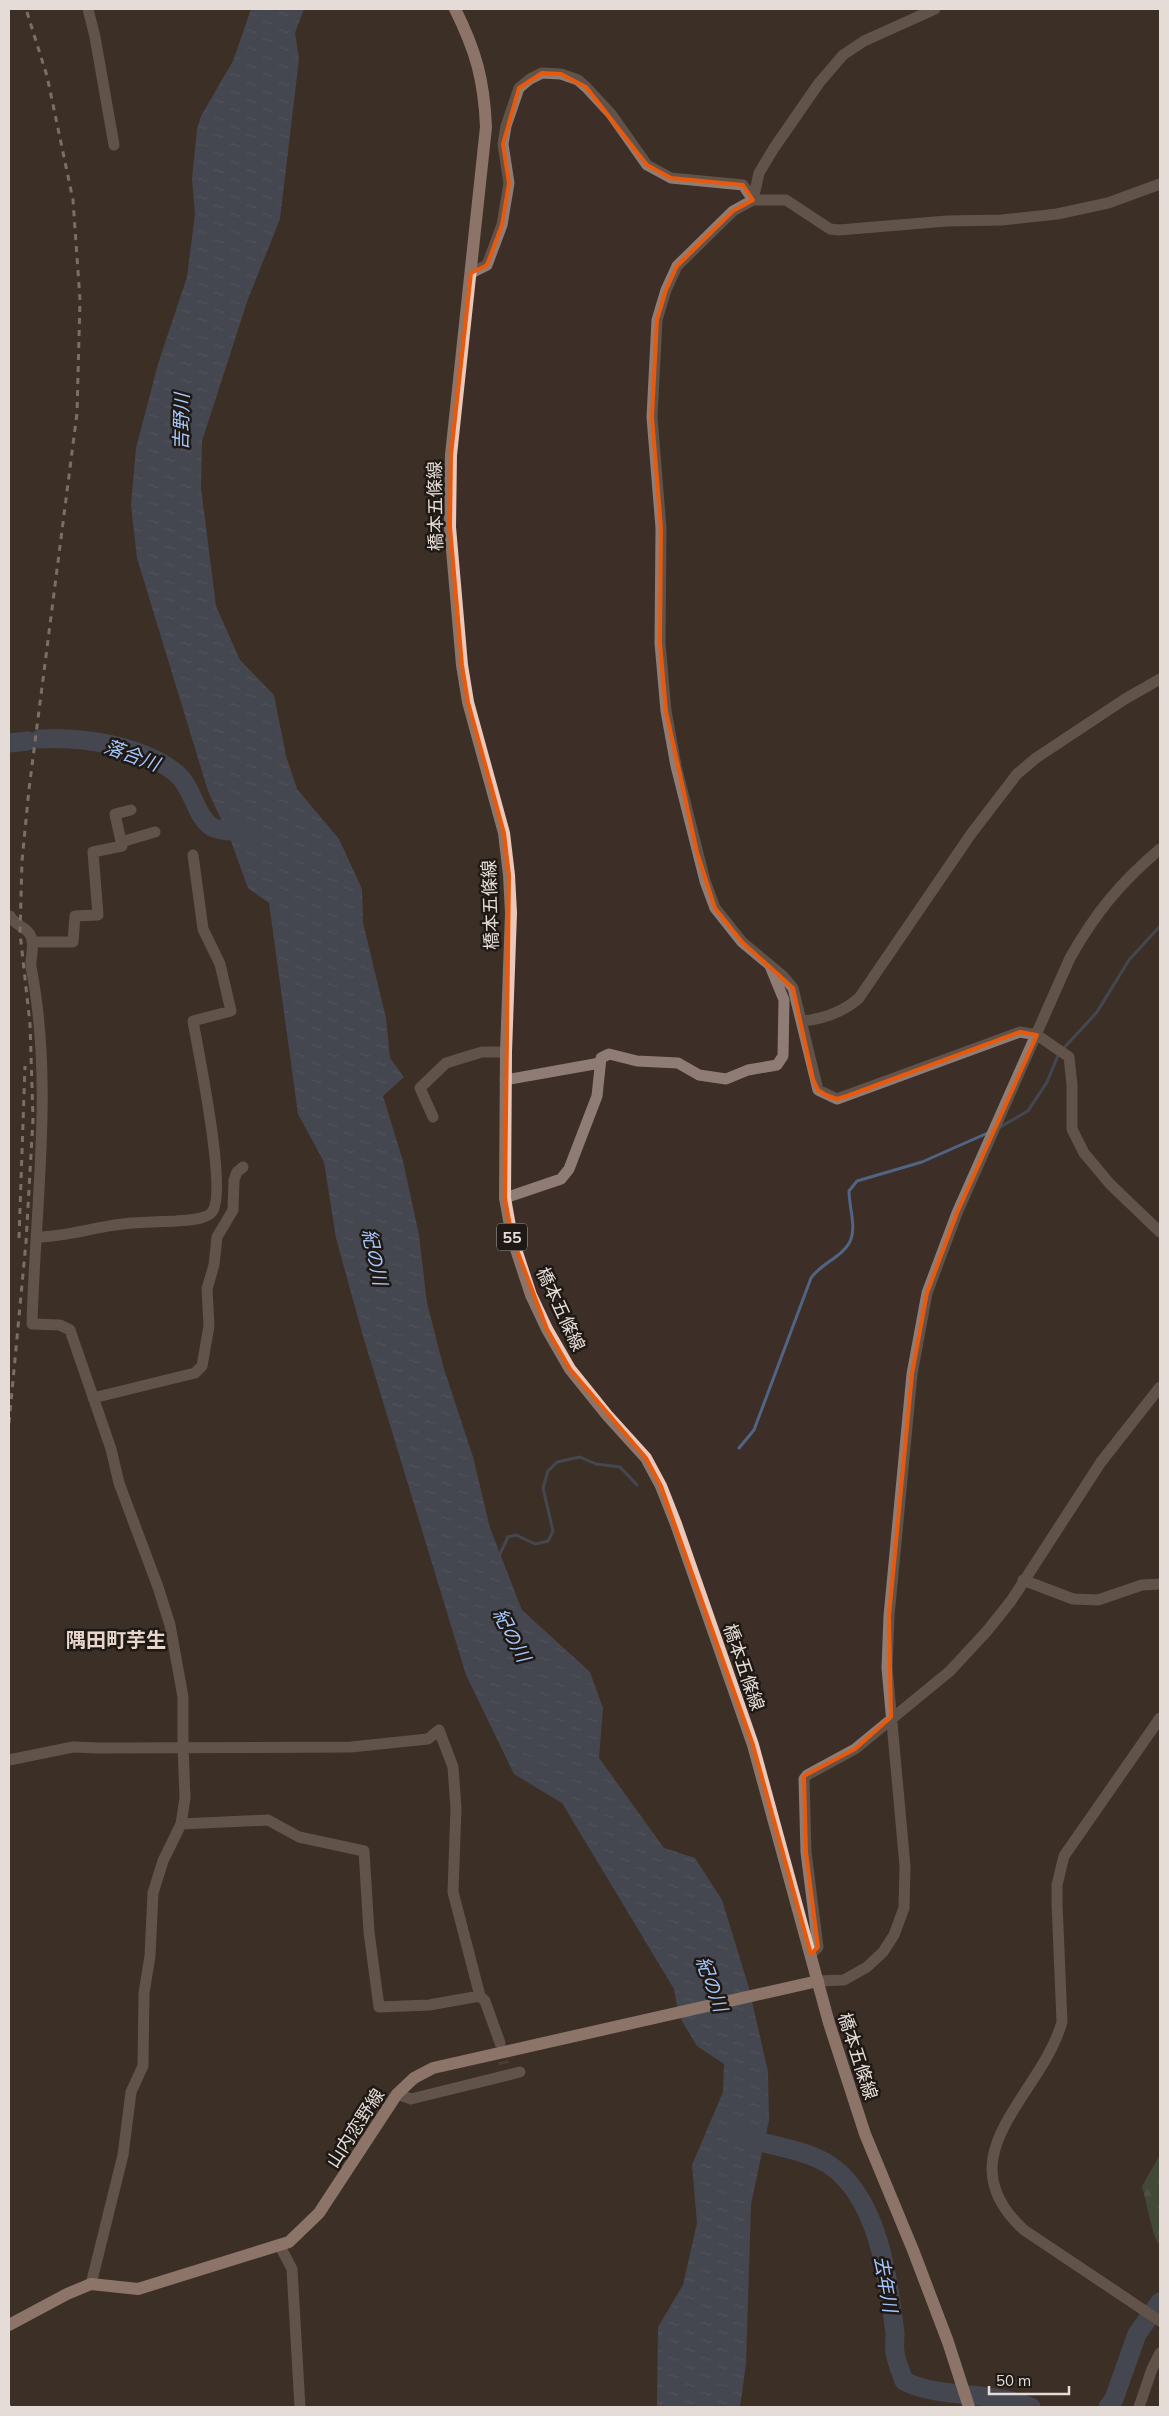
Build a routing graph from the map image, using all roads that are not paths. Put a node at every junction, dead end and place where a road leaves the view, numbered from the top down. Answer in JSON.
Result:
{"nodes":[{"id":1,"x":88,"y":9,"type":"edge"},
{"id":2,"x":455,"y":9,"type":"edge"},
{"id":3,"x":935,"y":9,"type":"edge"},
{"id":4,"x":114,"y":145,"type":"dead end"},
{"id":5,"x":1160,"y":184,"type":"edge"},
{"id":6,"x":753,"y":200,"type":"junction"},
{"id":7,"x":471,"y":273,"type":"junction"},
{"id":8,"x":1160,"y":679,"type":"edge"},
{"id":9,"x":131,"y":810,"type":"dead end"},
{"id":10,"x":155,"y":832,"type":"dead end"},
{"id":11,"x":121,"y":842,"type":"junction"},
{"id":12,"x":1160,"y":849,"type":"edge"},
{"id":13,"x":193,"y":856,"type":"dead end"},
{"id":14,"x":17,"y":923,"type":"dead end"},
{"id":15,"x":32,"y":942,"type":"junction"},
{"id":16,"x":770,"y":965,"type":"junction"},
{"id":17,"x":802,"y":1021,"type":"junction"},
{"id":18,"x":1037,"y":1035,"type":"junction"},
{"id":19,"x":506,"y":1052,"type":"junction"},
{"id":20,"x":600,"y":1063,"type":"junction"},
{"id":21,"x":505,"y":1080,"type":"junction"},
{"id":22,"x":433,"y":1117,"type":"dead end"},
{"id":23,"x":243,"y":1167,"type":"dead end"},
{"id":24,"x":504,"y":1198,"type":"junction"},
{"id":25,"x":1160,"y":1232,"type":"edge"},
{"id":26,"x":37,"y":1237,"type":"junction"},
{"id":27,"x":1160,"y":1387,"type":"edge"},
{"id":28,"x":93,"y":1398,"type":"junction"},
{"id":29,"x":1023,"y":1580,"type":"junction"},
{"id":30,"x":1160,"y":1584,"type":"edge"},
{"id":31,"x":891,"y":1718,"type":"junction"},
{"id":32,"x":1160,"y":1718,"type":"edge"},
{"id":33,"x":182,"y":1746,"type":"junction"},
{"id":34,"x":9,"y":1760,"type":"edge"},
{"id":35,"x":181,"y":1824,"type":"junction"},
{"id":36,"x":811,"y":1954,"type":"junction"},
{"id":37,"x":818,"y":1981,"type":"junction"},
{"id":38,"x":480,"y":1996,"type":"junction"},
{"id":39,"x":500,"y":2043,"type":"tunnel mouth"},
{"id":40,"x":520,"y":2072,"type":"dead end"},
{"id":41,"x":397,"y":2094,"type":"junction"},
{"id":42,"x":280,"y":2246,"type":"junction"},
{"id":43,"x":91,"y":2284,"type":"junction"},
{"id":44,"x":1160,"y":2321,"type":"edge"},
{"id":45,"x":9,"y":2325,"type":"edge"},
{"id":46,"x":1160,"y":2353,"type":"edge"},
{"id":47,"x":300,"y":2407,"type":"edge"},
{"id":48,"x":969,"y":2407,"type":"edge"},
{"id":49,"x":1139,"y":2407,"type":"edge"}],
"edges":[{"from":1,"to":4,"type":"street"},
{"from":2,"to":7,"type":"main road","name":"橋本五條線","number":"55"},
{"from":3,"to":6,"type":"street"},
{"from":5,"to":6,"type":"street"},
{"from":6,"to":7,"type":"street"},
{"from":6,"to":16,"type":"street"},
{"from":7,"to":19,"type":"main road","name":"橋本五條線","number":"55"},
{"from":8,"to":17,"type":"street"},
{"from":9,"to":11,"type":"street"},
{"from":10,"to":11,"type":"street"},
{"from":11,"to":15,"type":"street"},
{"from":12,"to":18,"type":"street"},
{"from":13,"to":26,"type":"street"},
{"from":14,"to":15,"type":"street"},
{"from":15,"to":26,"type":"street"},
{"from":16,"to":17,"type":"street"},
{"from":16,"to":20,"type":"street"},
{"from":17,"to":18,"type":"street"},
{"from":18,"to":25,"type":"street"},
{"from":18,"to":31,"type":"street"},
{"from":19,"to":21,"type":"main road","name":"橋本五條線","number":"55"},
{"from":19,"to":22,"type":"street"},
{"from":20,"to":21,"type":"street"},
{"from":20,"to":24,"type":"street"},
{"from":21,"to":24,"type":"main road","name":"橋本五條線","number":"55"},
{"from":23,"to":28,"type":"street"},
{"from":24,"to":36,"type":"main road","name":"橋本五條線","number":"55"},
{"from":26,"to":28,"type":"street"},
{"from":27,"to":29,"type":"street"},
{"from":28,"to":33,"type":"street"},
{"from":29,"to":30,"type":"street"},
{"from":29,"to":31,"type":"street"},
{"from":31,"to":36,"type":"street"},
{"from":31,"to":37,"type":"street"},
{"from":32,"to":44,"type":"street"},
{"from":33,"to":34,"type":"street"},
{"from":33,"to":35,"type":"street"},
{"from":33,"to":38,"type":"street"},
{"from":35,"to":38,"type":"street"},
{"from":35,"to":43,"type":"street"},
{"from":36,"to":37,"type":"main road","name":"橋本五條線","number":"55"},
{"from":37,"to":41,"type":"main road","name":"山内恋野線"},
{"from":37,"to":48,"type":"main road","name":"橋本五條線","number":"55"},
{"from":38,"to":39,"type":"street"},
{"from":40,"to":41,"type":"street"},
{"from":41,"to":42,"type":"main road","name":"山内恋野線"},
{"from":42,"to":43,"type":"main road","name":"山内恋野線"},
{"from":42,"to":47,"type":"street"},
{"from":43,"to":45,"type":"main road","name":"山内恋野線"},
{"from":46,"to":49,"type":"street"}]}
